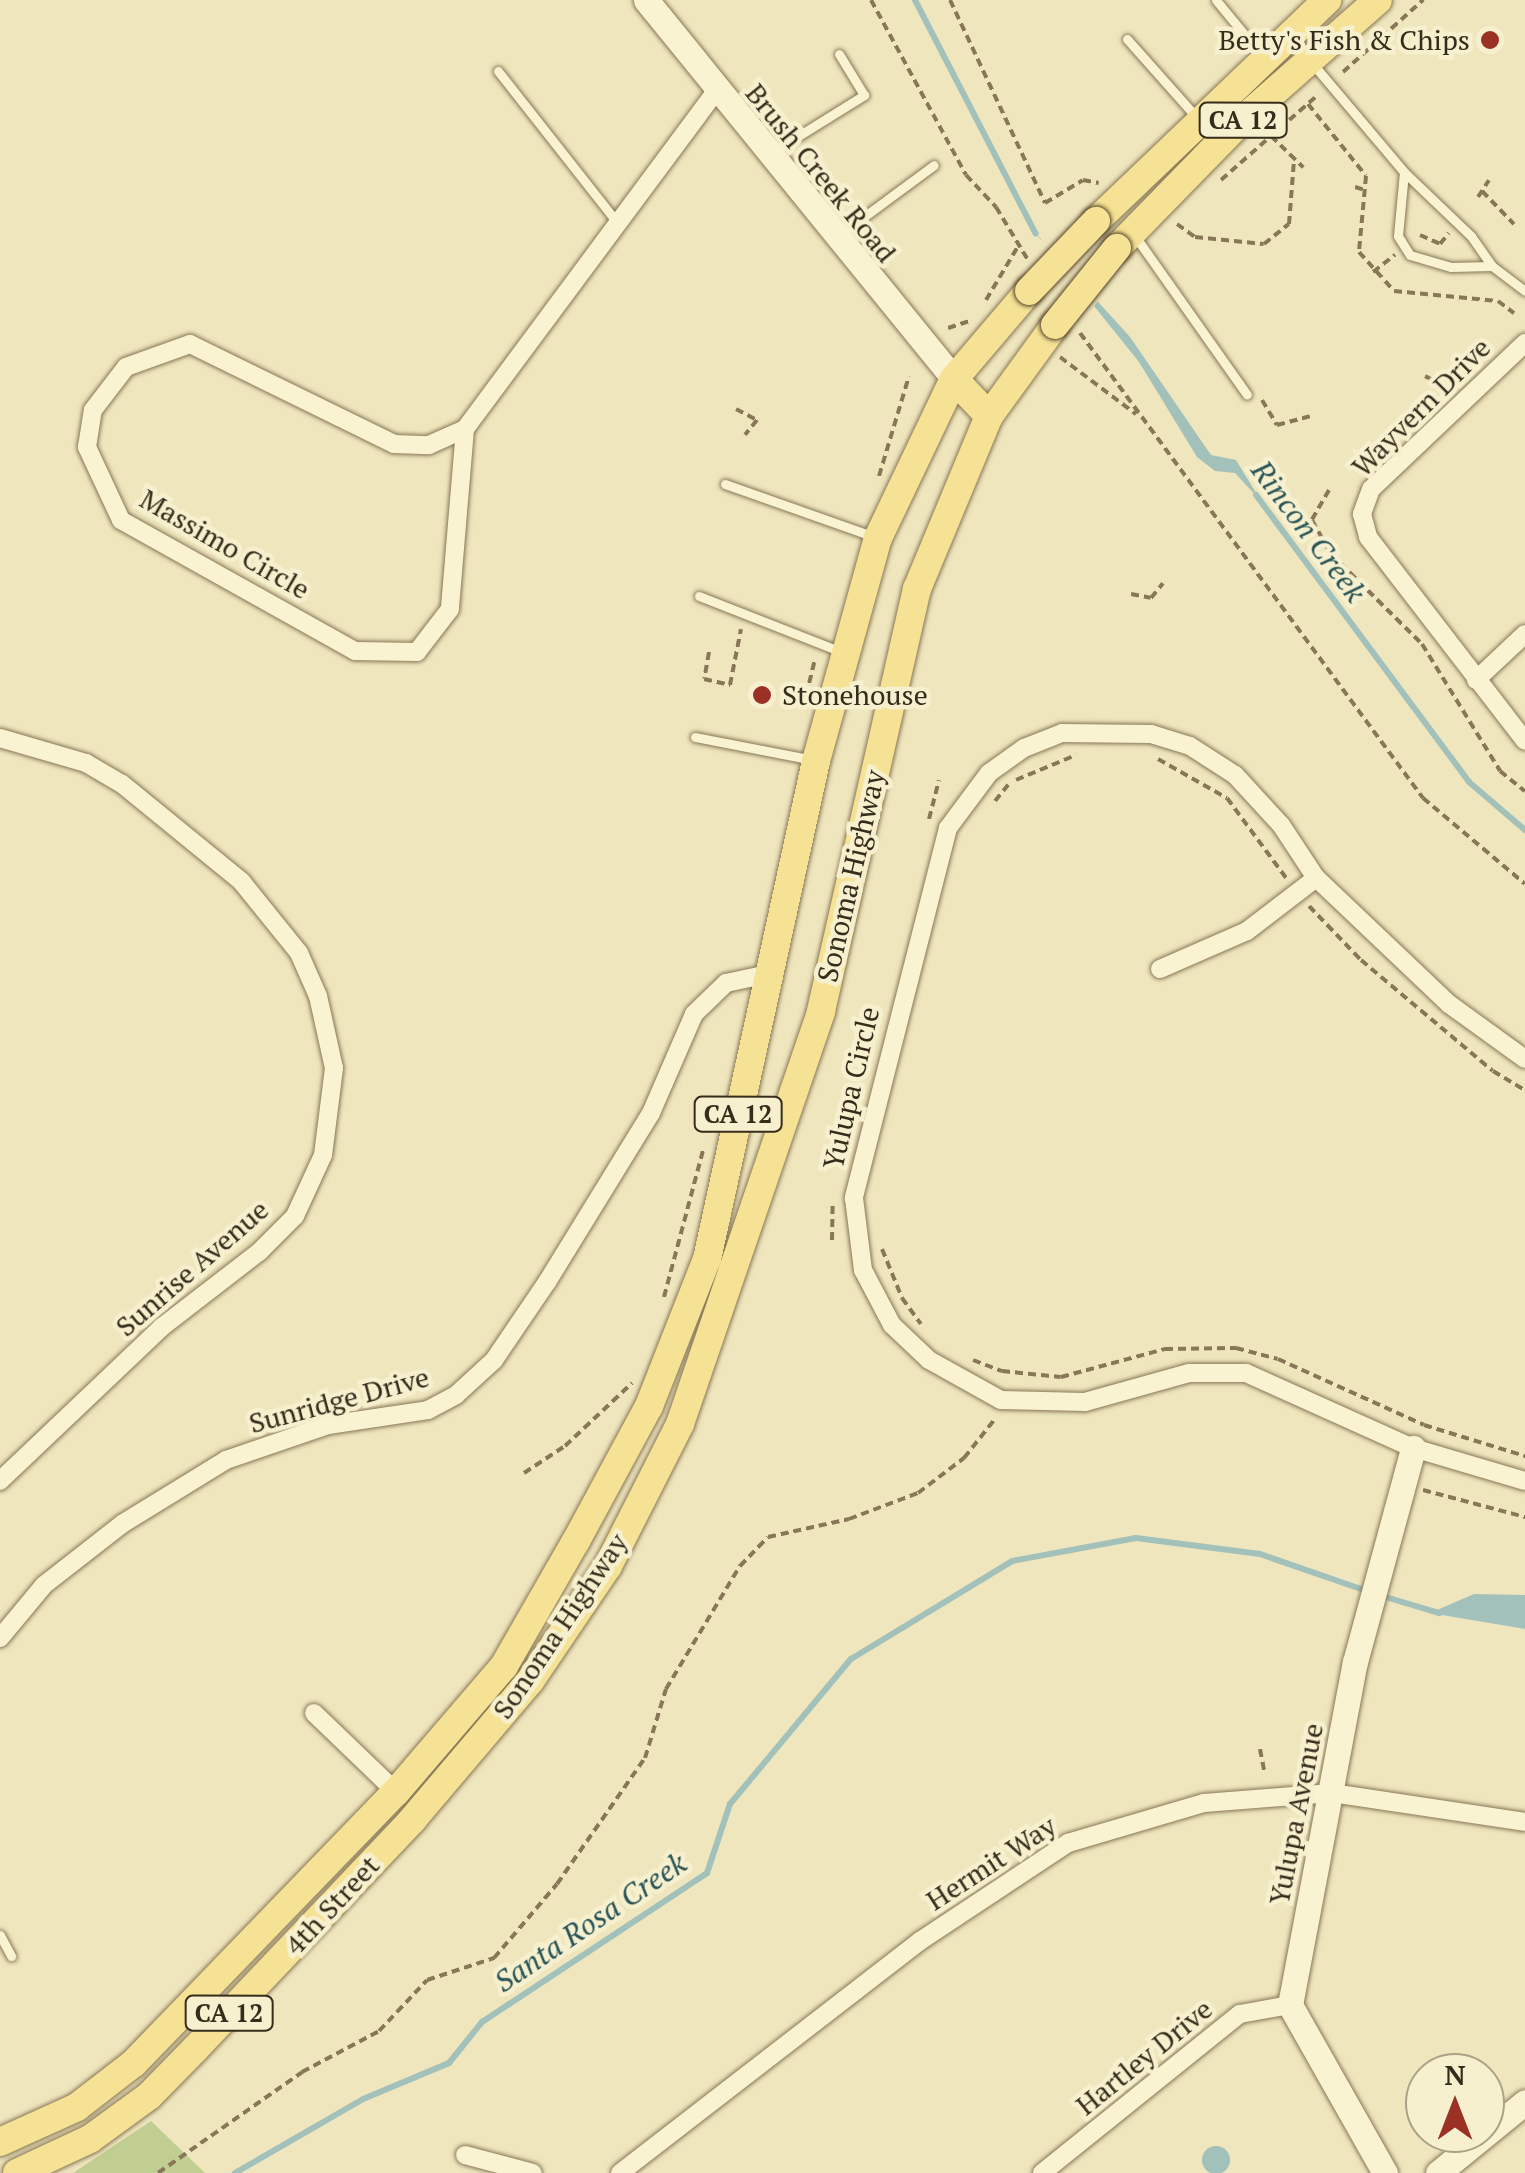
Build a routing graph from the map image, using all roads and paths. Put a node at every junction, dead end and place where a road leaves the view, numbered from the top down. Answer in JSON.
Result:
{"nodes":[{"id":1,"x":646,"y":0,"type":"edge"},
{"id":2,"x":870,"y":0,"type":"edge"},
{"id":3,"x":950,"y":0,"type":"edge"},
{"id":4,"x":1216,"y":0,"type":"edge"},
{"id":5,"x":1327,"y":0,"type":"edge"},
{"id":6,"x":1378,"y":0,"type":"edge"},
{"id":7,"x":1422,"y":0,"type":"edge"},
{"id":8,"x":1127,"y":39,"type":"dead end"},
{"id":9,"x":840,"y":54,"type":"dead end"},
{"id":10,"x":1264,"y":58,"type":"junction"},
{"id":11,"x":1310,"y":62,"type":"junction"},
{"id":12,"x":498,"y":71,"type":"dead end"},
{"id":13,"x":1342,"y":72,"type":"dead end"},
{"id":14,"x":1322,"y":90,"type":"dead end"},
{"id":15,"x":716,"y":91,"type":"junction"},
{"id":16,"x":1200,"y":121,"type":"junction"},
{"id":17,"x":1271,"y":136,"type":"junction"},
{"id":18,"x":769,"y":155,"type":"junction"},
{"id":19,"x":1294,"y":160,"type":"junction"},
{"id":20,"x":934,"y":165,"type":"dead end"},
{"id":21,"x":1302,"y":167,"type":"dead end"},
{"id":22,"x":1404,"y":172,"type":"junction"},
{"id":23,"x":1490,"y":180,"type":"dead end"},
{"id":24,"x":1216,"y":184,"type":"dead end"},
{"id":25,"x":1355,"y":187,"type":"dead end"},
{"id":26,"x":1365,"y":190,"type":"dead end"},
{"id":27,"x":1124,"y":194,"type":"junction"},
{"id":28,"x":617,"y":223,"type":"junction"},
{"id":29,"x":1514,"y":224,"type":"dead end"},
{"id":30,"x":1449,"y":232,"type":"dead end"},
{"id":31,"x":1420,"y":236,"type":"dead end"},
{"id":32,"x":836,"y":238,"type":"junction"},
{"id":33,"x":1130,"y":242,"type":"junction"},
{"id":34,"x":1018,"y":246,"type":"junction"},
{"id":35,"x":1399,"y":252,"type":"dead end"},
{"id":36,"x":1492,"y":266,"type":"junction"},
{"id":37,"x":1373,"y":272,"type":"dead end"},
{"id":38,"x":1032,"y":276,"type":"junction"},
{"id":39,"x":1525,"y":291,"type":"edge"},
{"id":40,"x":948,"y":328,"type":"dead end"},
{"id":41,"x":1062,"y":332,"type":"junction"},
{"id":42,"x":1525,"y":343,"type":"edge"},
{"id":43,"x":1425,"y":376,"type":"dead end"},
{"id":44,"x":954,"y":379,"type":"junction"},
{"id":45,"x":1440,"y":384,"type":"dead end"},
{"id":46,"x":1246,"y":395,"type":"dead end"},
{"id":47,"x":736,"y":409,"type":"dead end"},
{"id":48,"x":989,"y":416,"type":"junction"},
{"id":49,"x":1143,"y":420,"type":"junction"},
{"id":50,"x":465,"y":429,"type":"junction"},
{"id":51,"x":744,"y":435,"type":"dead end"},
{"id":52,"x":726,"y":484,"type":"dead end"},
{"id":53,"x":1329,"y":490,"type":"dead end"},
{"id":54,"x":878,"y":538,"type":"junction"},
{"id":55,"x":1163,"y":583,"type":"dead end"},
{"id":56,"x":1132,"y":594,"type":"dead end"},
{"id":57,"x":699,"y":596,"type":"dead end"},
{"id":58,"x":742,"y":625,"type":"dead end"},
{"id":59,"x":1525,"y":634,"type":"edge"},
{"id":60,"x":709,"y":652,"type":"dead end"},
{"id":61,"x":842,"y":652,"type":"junction"},
{"id":62,"x":1476,"y":680,"type":"junction"},
{"id":63,"x":695,"y":737,"type":"dead end"},
{"id":64,"x":0,"y":738,"type":"edge"},
{"id":65,"x":1525,"y":741,"type":"edge"},
{"id":66,"x":1085,"y":752,"type":"dead end"},
{"id":67,"x":1152,"y":756,"type":"dead end"},
{"id":68,"x":816,"y":761,"type":"junction"},
{"id":69,"x":1525,"y":792,"type":"edge"},
{"id":70,"x":986,"y":812,"type":"dead end"},
{"id":71,"x":1316,"y":878,"type":"junction"},
{"id":72,"x":1525,"y":884,"type":"edge"},
{"id":73,"x":1298,"y":892,"type":"junction"},
{"id":74,"x":1160,"y":970,"type":"dead end"},
{"id":75,"x":768,"y":974,"type":"junction"},
{"id":76,"x":1525,"y":1059,"type":"edge"},
{"id":77,"x":1525,"y":1090,"type":"edge"},
{"id":78,"x":706,"y":1139,"type":"dead end"},
{"id":79,"x":878,"y":1234,"type":"dead end"},
{"id":80,"x":661,"y":1305,"type":"dead end"},
{"id":81,"x":925,"y":1330,"type":"dead end"},
{"id":82,"x":960,"y":1356,"type":"dead end"},
{"id":83,"x":1001,"y":1400,"type":"junction"},
{"id":84,"x":627,"y":1402,"type":"dead end"},
{"id":85,"x":1414,"y":1448,"type":"junction"},
{"id":86,"x":1525,"y":1456,"type":"edge"},
{"id":87,"x":524,"y":1472,"type":"dead end"},
{"id":88,"x":0,"y":1481,"type":"edge"},
{"id":89,"x":1525,"y":1482,"type":"edge"},
{"id":90,"x":1410,"y":1492,"type":"junction"},
{"id":91,"x":1525,"y":1518,"type":"edge"},
{"id":92,"x":0,"y":1638,"type":"edge"},
{"id":93,"x":314,"y":1713,"type":"dead end"},
{"id":94,"x":1260,"y":1749,"type":"dead end"},
{"id":95,"x":1265,"y":1774,"type":"dead end"},
{"id":96,"x":396,"y":1792,"type":"junction"},
{"id":97,"x":1332,"y":1793,"type":"junction"},
{"id":98,"x":413,"y":1819,"type":"joint"},
{"id":99,"x":1525,"y":1822,"type":"edge"},
{"id":100,"x":0,"y":1935,"type":"edge"},
{"id":101,"x":11,"y":1956,"type":"dead end"},
{"id":102,"x":1290,"y":2005,"type":"junction"},
{"id":103,"x":1525,"y":2102,"type":"edge"},
{"id":104,"x":0,"y":2142,"type":"edge"},
{"id":105,"x":465,"y":2155,"type":"dead end"},
{"id":106,"x":18,"y":2173,"type":"edge"},
{"id":107,"x":158,"y":2173,"type":"edge"},
{"id":108,"x":533,"y":2173,"type":"edge"},
{"id":109,"x":620,"y":2173,"type":"edge"},
{"id":110,"x":1042,"y":2173,"type":"edge"},
{"id":111,"x":1384,"y":2173,"type":"edge"},
{"id":112,"x":1438,"y":2173,"type":"edge"}],
"edges":[{"from":1,"to":15,"type":"street","name":"Brush Creek Road"},
{"from":2,"to":34,"type":"path"},
{"from":3,"to":27,"type":"path"},
{"from":4,"to":10,"type":"lane"},
{"from":5,"to":10,"type":"main road","name":"Sonoma Highway","number":"CA 12"},
{"from":6,"to":11,"type":"main road","name":"Sonoma Highway","number":"CA 12"},
{"from":7,"to":13,"type":"path"},
{"from":8,"to":16,"type":"lane"},
{"from":9,"to":18,"type":"lane"},
{"from":10,"to":16,"type":"main road","name":"Sonoma Highway","number":"CA 12"},
{"from":11,"to":22,"type":"lane"},
{"from":11,"to":33,"type":"main road","name":"Sonoma Highway","number":"CA 12"},
{"from":12,"to":28,"type":"lane"},
{"from":14,"to":17,"type":"path"},
{"from":15,"to":18,"type":"street","name":"Brush Creek Road"},
{"from":15,"to":28,"type":"street"},
{"from":16,"to":27,"type":"main road","name":"Sonoma Highway","number":"CA 12"},
{"from":17,"to":19,"type":"path"},
{"from":17,"to":24,"type":"path"},
{"from":18,"to":32,"type":"street","name":"Brush Creek Road"},
{"from":19,"to":21,"type":"path"},
{"from":19,"to":33,"type":"path"},
{"from":20,"to":32,"type":"lane"},
{"from":22,"to":36,"type":"lane"},
{"from":22,"to":36,"type":"lane"},
{"from":23,"to":29,"type":"path"},
{"from":25,"to":26,"type":"path"},
{"from":27,"to":38,"type":"main road","name":"Sonoma Highway","number":"CA 12","bridge":true},
{"from":28,"to":50,"type":"street"},
{"from":30,"to":31,"type":"path"},
{"from":32,"to":44,"type":"street","name":"Brush Creek Road"},
{"from":33,"to":41,"type":"main road","name":"Sonoma Highway","number":"CA 12","bridge":true},
{"from":33,"to":46,"type":"lane"},
{"from":34,"to":38,"type":"path"},
{"from":34,"to":38,"type":"path"},
{"from":34,"to":40,"type":"path"},
{"from":35,"to":37,"type":"path"},
{"from":36,"to":39,"type":"lane"},
{"from":38,"to":44,"type":"main road","name":"Sonoma Highway","number":"CA 12"},
{"from":41,"to":48,"type":"main road","name":"Sonoma Highway","number":"CA 12"},
{"from":41,"to":49,"type":"path"},
{"from":41,"to":49,"type":"path"},
{"from":42,"to":62,"type":"street","name":"Wayvern Drive"},
{"from":43,"to":45,"type":"path"},
{"from":44,"to":48,"type":"main road"},
{"from":44,"to":54,"type":"main road","name":"Sonoma Highway","number":"CA 12"},
{"from":47,"to":51,"type":"path"},
{"from":48,"to":98,"type":"main road","name":"Sonoma Highway","number":"CA 12"},
{"from":49,"to":72,"type":"path"},
{"from":50,"to":50,"type":"street","name":"Massimo Circle"},
{"from":52,"to":54,"type":"lane"},
{"from":53,"to":69,"type":"path"},
{"from":54,"to":61,"type":"main road","name":"Sonoma Highway","number":"CA 12"},
{"from":55,"to":56,"type":"path"},
{"from":57,"to":61,"type":"lane"},
{"from":58,"to":60,"type":"path"},
{"from":59,"to":62,"type":"street"},
{"from":61,"to":68,"type":"main road","name":"Sonoma Highway","number":"CA 12"},
{"from":62,"to":65,"type":"street"},
{"from":63,"to":68,"type":"lane"},
{"from":64,"to":88,"type":"street","name":"Sunrise Avenue"},
{"from":66,"to":70,"type":"path"},
{"from":67,"to":73,"type":"path"},
{"from":68,"to":75,"type":"main road","name":"Sonoma Highway","number":"CA 12"},
{"from":71,"to":73,"type":"street"},
{"from":71,"to":76,"type":"street","name":"Yulupa Circle"},
{"from":71,"to":83,"type":"street","name":"Yulupa Circle"},
{"from":73,"to":74,"type":"street"},
{"from":73,"to":77,"type":"path"},
{"from":75,"to":92,"type":"street","name":"Sunridge Drive"},
{"from":75,"to":96,"type":"main road","name":"Sonoma Highway","number":"CA 12"},
{"from":78,"to":80,"type":"path"},
{"from":79,"to":81,"type":"path"},
{"from":82,"to":86,"type":"path"},
{"from":83,"to":85,"type":"street","name":"Yulupa Circle"},
{"from":83,"to":107,"type":"path"},
{"from":84,"to":87,"type":"path"},
{"from":85,"to":89,"type":"street","name":"Yulupa Circle"},
{"from":85,"to":90,"type":"street","name":"Yulupa Avenue"},
{"from":90,"to":91,"type":"path"},
{"from":90,"to":97,"type":"street","name":"Yulupa Avenue"},
{"from":93,"to":96,"type":"street"},
{"from":94,"to":95,"type":"path"},
{"from":96,"to":104,"type":"main road","name":"4th Street","number":"CA 12"},
{"from":97,"to":99,"type":"street","name":"Hermit Way"},
{"from":97,"to":102,"type":"street","name":"Yulupa Avenue"},
{"from":97,"to":109,"type":"street","name":"Hermit Way"},
{"from":98,"to":106,"type":"main road","name":"4th Street","number":"CA 12"},
{"from":100,"to":101,"type":"lane"},
{"from":102,"to":110,"type":"street","name":"Hartley Drive"},
{"from":102,"to":111,"type":"street"},
{"from":103,"to":112,"type":"street"},
{"from":105,"to":108,"type":"street"}]}
